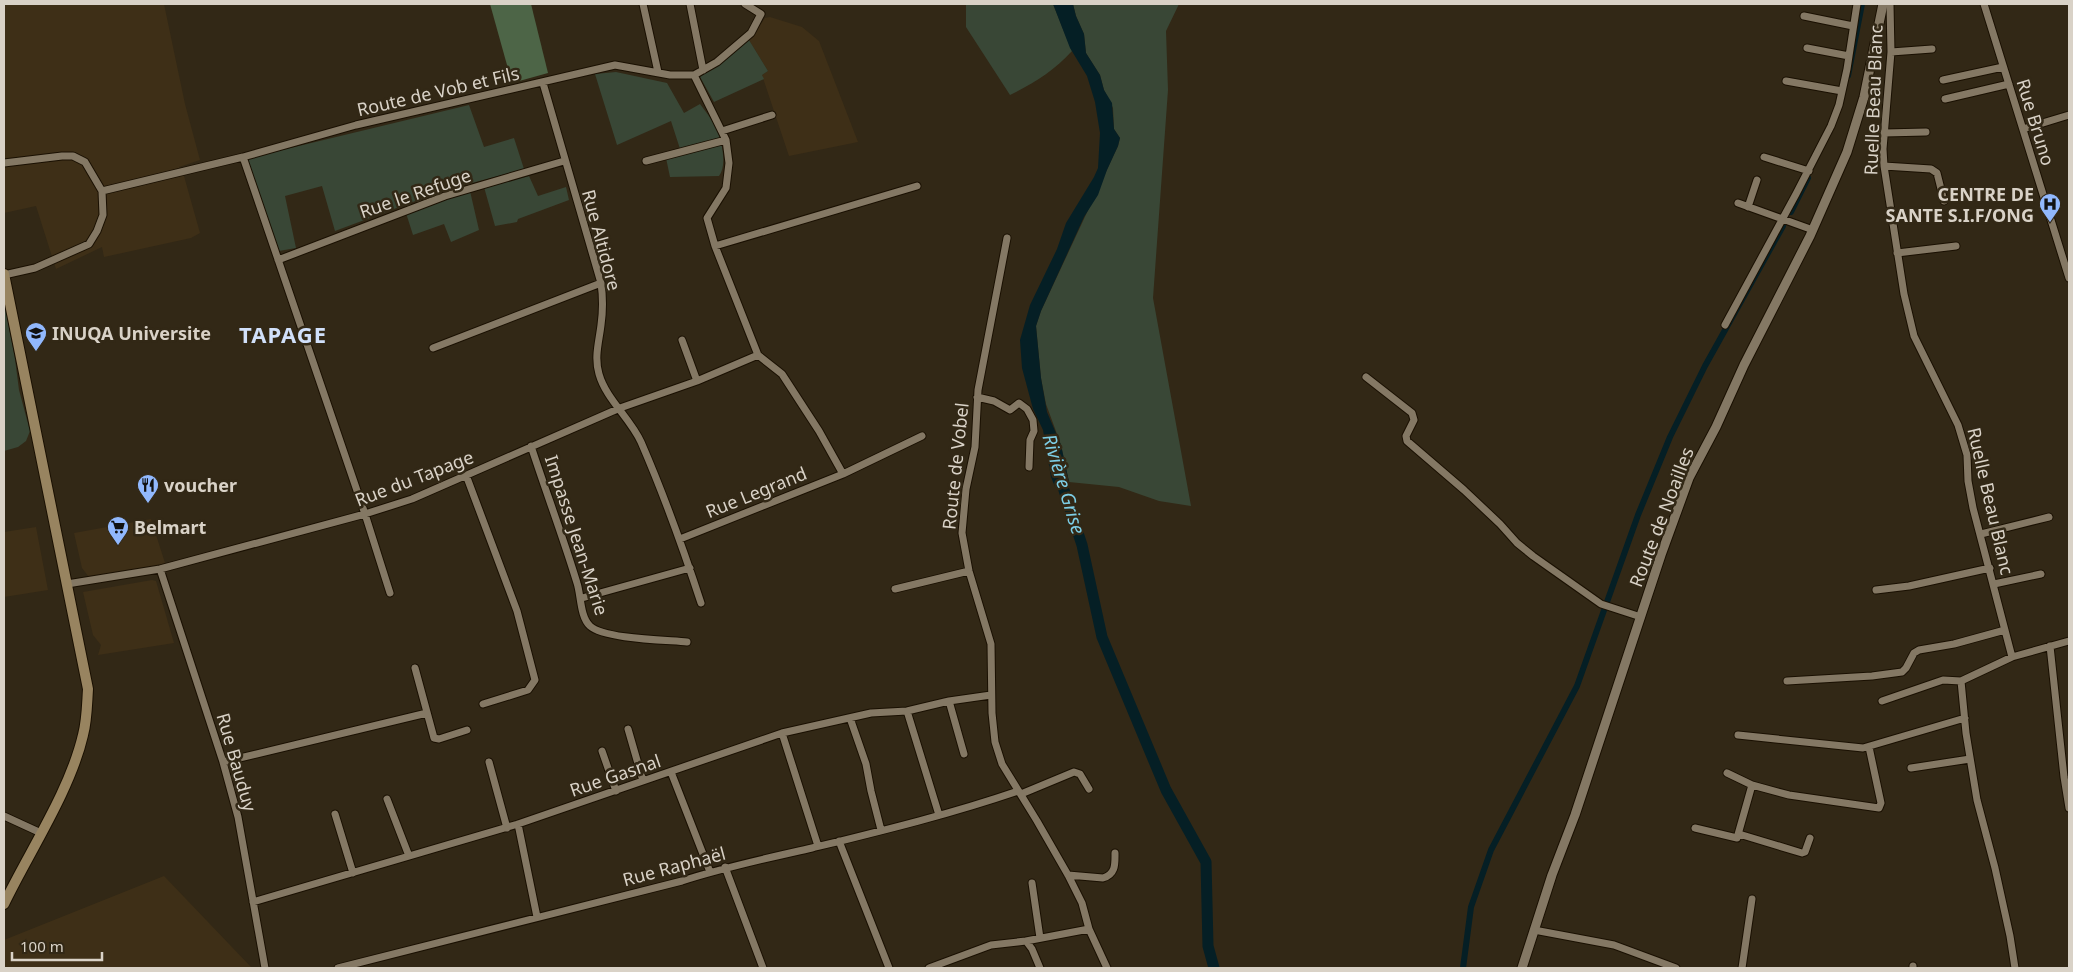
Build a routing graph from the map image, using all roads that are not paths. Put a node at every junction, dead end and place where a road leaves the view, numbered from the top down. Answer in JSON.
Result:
{"nodes":[{"id":1,"x":643,"y":4,"type":"edge"},
{"id":2,"x":690,"y":4,"type":"edge"},
{"id":3,"x":745,"y":4,"type":"edge"},
{"id":4,"x":1856,"y":4,"type":"edge"},
{"id":5,"x":1883,"y":4,"type":"edge"},
{"id":6,"x":1890,"y":4,"type":"edge"},
{"id":7,"x":1984,"y":4,"type":"edge"},
{"id":8,"x":1804,"y":16,"type":"dead end"},
{"id":9,"x":1853,"y":26,"type":"junction"},
{"id":10,"x":1807,"y":48,"type":"dead end"},
{"id":11,"x":1932,"y":49,"type":"dead end"},
{"id":12,"x":1891,"y":52,"type":"junction"},
{"id":13,"x":1849,"y":56,"type":"junction"},
{"id":14,"x":2003,"y":67,"type":"junction"},
{"id":15,"x":704,"y":70,"type":"junction"},
{"id":16,"x":658,"y":72,"type":"junction"},
{"id":17,"x":694,"y":75,"type":"junction"},
{"id":18,"x":1943,"y":80,"type":"dead end"},
{"id":19,"x":1786,"y":81,"type":"dead end"},
{"id":20,"x":544,"y":83,"type":"junction"},
{"id":21,"x":2009,"y":84,"type":"junction"},
{"id":22,"x":1842,"y":91,"type":"junction"},
{"id":23,"x":1945,"y":100,"type":"dead end"},
{"id":24,"x":772,"y":115,"type":"dead end"},
{"id":25,"x":2069,"y":115,"type":"edge"},
{"id":26,"x":2022,"y":129,"type":"junction"},
{"id":27,"x":722,"y":131,"type":"junction"},
{"id":28,"x":1926,"y":132,"type":"dead end"},
{"id":29,"x":1884,"y":133,"type":"junction"},
{"id":30,"x":726,"y":140,"type":"junction"},
{"id":31,"x":243,"y":157,"type":"junction"},
{"id":32,"x":1764,"y":157,"type":"dead end"},
{"id":33,"x":564,"y":161,"type":"junction"},
{"id":34,"x":646,"y":161,"type":"dead end"},
{"id":35,"x":4,"y":163,"type":"edge"},
{"id":36,"x":1884,"y":166,"type":"junction"},
{"id":37,"x":1809,"y":171,"type":"junction"},
{"id":38,"x":1758,"y":180,"type":"dead end"},
{"id":39,"x":917,"y":186,"type":"dead end"},
{"id":40,"x":102,"y":191,"type":"junction"},
{"id":41,"x":1944,"y":202,"type":"dead end"},
{"id":42,"x":1738,"y":203,"type":"dead end"},
{"id":43,"x":1748,"y":207,"type":"junction"},
{"id":44,"x":1782,"y":218,"type":"junction"},
{"id":45,"x":1813,"y":230,"type":"junction"},
{"id":46,"x":1007,"y":238,"type":"dead end"},
{"id":47,"x":716,"y":246,"type":"junction"},
{"id":48,"x":1956,"y":246,"type":"dead end"},
{"id":49,"x":1897,"y":253,"type":"junction"},
{"id":50,"x":278,"y":260,"type":"junction"},
{"id":51,"x":4,"y":275,"type":"edge"},
{"id":52,"x":2069,"y":278,"type":"edge"},
{"id":53,"x":601,"y":283,"type":"junction"},
{"id":54,"x":1725,"y":325,"type":"dead end"},
{"id":55,"x":682,"y":340,"type":"dead end"},
{"id":56,"x":433,"y":348,"type":"dead end"},
{"id":57,"x":758,"y":355,"type":"junction"},
{"id":58,"x":1366,"y":377,"type":"dead end"},
{"id":59,"x":697,"y":381,"type":"junction"},
{"id":60,"x":977,"y":396,"type":"junction"},
{"id":61,"x":620,"y":408,"type":"junction"},
{"id":62,"x":922,"y":436,"type":"dead end"},
{"id":63,"x":531,"y":446,"type":"junction"},
{"id":64,"x":1029,"y":467,"type":"dead end"},
{"id":65,"x":466,"y":474,"type":"junction"},
{"id":66,"x":843,"y":474,"type":"junction"},
{"id":67,"x":365,"y":514,"type":"junction"},
{"id":68,"x":2049,"y":517,"type":"dead end"},
{"id":69,"x":1981,"y":534,"type":"junction"},
{"id":70,"x":680,"y":539,"type":"junction"},
{"id":71,"x":690,"y":568,"type":"junction"},
{"id":72,"x":1990,"y":568,"type":"junction"},
{"id":73,"x":160,"y":569,"type":"junction"},
{"id":74,"x":969,"y":571,"type":"junction"},
{"id":75,"x":2041,"y":574,"type":"dead end"},
{"id":76,"x":67,"y":584,"type":"junction"},
{"id":77,"x":1994,"y":584,"type":"junction"},
{"id":78,"x":896,"y":589,"type":"dead end"},
{"id":79,"x":1876,"y":590,"type":"dead end"},
{"id":80,"x":390,"y":593,"type":"dead end"},
{"id":81,"x":582,"y":598,"type":"junction"},
{"id":82,"x":701,"y":603,"type":"dead end"},
{"id":83,"x":1641,"y":617,"type":"junction"},
{"id":84,"x":2005,"y":630,"type":"junction"},
{"id":85,"x":2069,"y":641,"type":"edge"},
{"id":86,"x":686,"y":642,"type":"dead end"},
{"id":87,"x":2050,"y":646,"type":"junction"},
{"id":88,"x":2012,"y":657,"type":"junction"},
{"id":89,"x":415,"y":668,"type":"dead end"},
{"id":90,"x":1961,"y":680,"type":"junction"},
{"id":91,"x":1787,"y":681,"type":"dead end"},
{"id":92,"x":991,"y":696,"type":"junction"},
{"id":93,"x":1882,"y":701,"type":"dead end"},
{"id":94,"x":949,"y":702,"type":"junction"},
{"id":95,"x":483,"y":704,"type":"dead end"},
{"id":96,"x":907,"y":711,"type":"junction"},
{"id":97,"x":427,"y":713,"type":"junction"},
{"id":98,"x":850,"y":718,"type":"junction"},
{"id":99,"x":1965,"y":718,"type":"junction"},
{"id":100,"x":628,"y":729,"type":"dead end"},
{"id":101,"x":467,"y":730,"type":"dead end"},
{"id":102,"x":782,"y":733,"type":"junction"},
{"id":103,"x":1738,"y":735,"type":"dead end"},
{"id":104,"x":1869,"y":747,"type":"junction"},
{"id":105,"x":602,"y":751,"type":"dead end"},
{"id":106,"x":964,"y":754,"type":"dead end"},
{"id":107,"x":1970,"y":759,"type":"junction"},
{"id":108,"x":223,"y":762,"type":"junction"},
{"id":109,"x":488,"y":762,"type":"dead end"},
{"id":110,"x":1911,"y":768,"type":"dead end"},
{"id":111,"x":671,"y":772,"type":"junction"},
{"id":112,"x":1727,"y":773,"type":"dead end"},
{"id":113,"x":643,"y":781,"type":"junction"},
{"id":114,"x":1752,"y":785,"type":"junction"},
{"id":115,"x":1090,"y":789,"type":"dead end"},
{"id":116,"x":616,"y":791,"type":"junction"},
{"id":117,"x":1020,"y":792,"type":"junction"},
{"id":118,"x":387,"y":799,"type":"dead end"},
{"id":119,"x":2069,"y":808,"type":"edge"},
{"id":120,"x":335,"y":814,"type":"dead end"},
{"id":121,"x":939,"y":815,"type":"junction"},
{"id":122,"x":4,"y":816,"type":"edge"},
{"id":123,"x":518,"y":824,"type":"junction"},
{"id":124,"x":507,"y":828,"type":"junction"},
{"id":125,"x":1695,"y":828,"type":"dead end"},
{"id":126,"x":881,"y":830,"type":"junction"},
{"id":127,"x":41,"y":833,"type":"junction"},
{"id":128,"x":1739,"y":834,"type":"junction"},
{"id":129,"x":1810,"y":838,"type":"dead end"},
{"id":130,"x":839,"y":841,"type":"junction"},
{"id":131,"x":818,"y":846,"type":"junction"},
{"id":132,"x":1115,"y":853,"type":"dead end"},
{"id":133,"x":409,"y":856,"type":"junction"},
{"id":134,"x":725,"y":867,"type":"junction"},
{"id":135,"x":710,"y":872,"type":"junction"},
{"id":136,"x":353,"y":873,"type":"junction"},
{"id":137,"x":1068,"y":875,"type":"junction"},
{"id":138,"x":1032,"y":883,"type":"dead end"},
{"id":139,"x":1752,"y":899,"type":"dead end"},
{"id":140,"x":252,"y":902,"type":"junction"},
{"id":141,"x":4,"y":904,"type":"edge"},
{"id":142,"x":537,"y":918,"type":"junction"},
{"id":143,"x":1090,"y":928,"type":"junction"},
{"id":144,"x":1534,"y":930,"type":"junction"},
{"id":145,"x":1040,"y":938,"type":"junction"},
{"id":146,"x":1026,"y":941,"type":"junction"},
{"id":147,"x":360,"y":966,"type":"edge"},
{"id":148,"x":265,"y":968,"type":"edge"},
{"id":149,"x":338,"y":968,"type":"edge"},
{"id":150,"x":763,"y":968,"type":"edge"},
{"id":151,"x":888,"y":968,"type":"edge"},
{"id":152,"x":929,"y":968,"type":"edge"},
{"id":153,"x":1040,"y":968,"type":"edge"},
{"id":154,"x":1107,"y":968,"type":"edge"},
{"id":155,"x":1522,"y":968,"type":"edge"},
{"id":156,"x":1676,"y":968,"type":"edge"},
{"id":157,"x":1742,"y":968,"type":"edge"},
{"id":158,"x":2015,"y":968,"type":"edge"}],
"edges":[{"from":1,"to":16,"type":"street"},
{"from":2,"to":15,"type":"street"},
{"from":3,"to":15,"type":"street","name":"Route de Vob et Fils"},
{"from":4,"to":9,"type":"street"},
{"from":5,"to":45,"type":"street","name":"Route de Noailles"},
{"from":6,"to":12,"type":"street","name":"Ruelle Beau Blanc"},
{"from":7,"to":14,"type":"street","name":"Rue Bruno"},
{"from":8,"to":9,"type":"street"},
{"from":9,"to":13,"type":"street"},
{"from":10,"to":13,"type":"street"},
{"from":11,"to":12,"type":"street"},
{"from":12,"to":29,"type":"street","name":"Ruelle Beau Blanc"},
{"from":13,"to":22,"type":"street"},
{"from":14,"to":18,"type":"street"},
{"from":14,"to":21,"type":"street","name":"Rue Bruno"},
{"from":15,"to":17,"type":"street","name":"Route de Vob et Fils"},
{"from":16,"to":17,"type":"street","name":"Route de Vob et Fils"},
{"from":16,"to":20,"type":"street","name":"Route de Vob et Fils"},
{"from":17,"to":27,"type":"street"},
{"from":19,"to":22,"type":"street"},
{"from":20,"to":31,"type":"street","name":"Route de Vob et Fils"},
{"from":20,"to":33,"type":"street","name":"Rue Altidore"},
{"from":21,"to":23,"type":"street"},
{"from":21,"to":26,"type":"street","name":"Rue Bruno"},
{"from":22,"to":37,"type":"street"},
{"from":24,"to":27,"type":"street"},
{"from":25,"to":26,"type":"street"},
{"from":26,"to":52,"type":"street","name":"Rue Bruno"},
{"from":27,"to":30,"type":"street"},
{"from":28,"to":29,"type":"street"},
{"from":29,"to":36,"type":"street","name":"Ruelle Beau Blanc"},
{"from":30,"to":34,"type":"street"},
{"from":30,"to":47,"type":"street"},
{"from":31,"to":40,"type":"street","name":"Route de Vob et Fils"},
{"from":31,"to":50,"type":"street"},
{"from":32,"to":37,"type":"street"},
{"from":33,"to":50,"type":"street","name":"Rue le Refuge"},
{"from":33,"to":53,"type":"street","name":"Rue Altidore"},
{"from":35,"to":40,"type":"street"},
{"from":36,"to":41,"type":"street"},
{"from":36,"to":49,"type":"street","name":"Ruelle Beau Blanc"},
{"from":37,"to":44,"type":"street"},
{"from":38,"to":43,"type":"street"},
{"from":39,"to":47,"type":"street"},
{"from":40,"to":51,"type":"street"},
{"from":42,"to":43,"type":"street"},
{"from":43,"to":44,"type":"street"},
{"from":44,"to":45,"type":"street"},
{"from":44,"to":54,"type":"street"},
{"from":45,"to":83,"type":"street","name":"Route de Noailles"},
{"from":46,"to":60,"type":"street","name":"Route de Vobel"},
{"from":47,"to":57,"type":"street"},
{"from":48,"to":49,"type":"street"},
{"from":49,"to":69,"type":"street","name":"Ruelle Beau Blanc"},
{"from":50,"to":67,"type":"street"},
{"from":51,"to":76,"type":"main road"},
{"from":53,"to":56,"type":"street"},
{"from":53,"to":61,"type":"street","name":"Rue Altidore"},
{"from":55,"to":59,"type":"street"},
{"from":57,"to":59,"type":"street","name":"Rue du Tapage"},
{"from":57,"to":66,"type":"street"},
{"from":58,"to":83,"type":"street"},
{"from":59,"to":61,"type":"street","name":"Rue du Tapage"},
{"from":60,"to":64,"type":"street"},
{"from":60,"to":74,"type":"street","name":"Route de Vobel"},
{"from":61,"to":63,"type":"street","name":"Rue du Tapage"},
{"from":61,"to":70,"type":"street","name":"Rue Altidore"},
{"from":62,"to":66,"type":"street","name":"Rue Legrand"},
{"from":63,"to":65,"type":"street","name":"Rue du Tapage"},
{"from":63,"to":81,"type":"street","name":"Impasse Jean-Marie"},
{"from":65,"to":67,"type":"street","name":"Rue du Tapage"},
{"from":65,"to":95,"type":"street"},
{"from":66,"to":70,"type":"street","name":"Rue Legrand"},
{"from":67,"to":73,"type":"street","name":"Rue du Tapage"},
{"from":67,"to":80,"type":"street"},
{"from":68,"to":69,"type":"street"},
{"from":69,"to":72,"type":"street","name":"Ruelle Beau Blanc"},
{"from":70,"to":71,"type":"street","name":"Rue Altidore"},
{"from":71,"to":81,"type":"street"},
{"from":71,"to":82,"type":"street","name":"Rue Altidore"},
{"from":72,"to":77,"type":"street","name":"Ruelle Beau Blanc"},
{"from":72,"to":79,"type":"street"},
{"from":73,"to":76,"type":"street","name":"Rue du Tapage"},
{"from":73,"to":108,"type":"street","name":"Rue Bauduy"},
{"from":74,"to":78,"type":"street"},
{"from":74,"to":92,"type":"street","name":"Route de Vobel"},
{"from":75,"to":77,"type":"street"},
{"from":76,"to":127,"type":"main road"},
{"from":77,"to":84,"type":"street","name":"Ruelle Beau Blanc"},
{"from":81,"to":86,"type":"street","name":"Impasse Jean-Marie"},
{"from":83,"to":144,"type":"street","name":"Route de Noailles"},
{"from":84,"to":88,"type":"street","name":"Ruelle Beau Blanc"},
{"from":84,"to":91,"type":"street"},
{"from":85,"to":87,"type":"street"},
{"from":87,"to":88,"type":"street"},
{"from":87,"to":119,"type":"street"},
{"from":88,"to":90,"type":"street"},
{"from":89,"to":97,"type":"street"},
{"from":90,"to":93,"type":"street"},
{"from":90,"to":99,"type":"street"},
{"from":92,"to":94,"type":"street","name":"Rue Gasnal"},
{"from":92,"to":117,"type":"street","name":"Route de Vobel"},
{"from":94,"to":96,"type":"street","name":"Rue Gasnal"},
{"from":94,"to":106,"type":"street"},
{"from":96,"to":98,"type":"street","name":"Rue Gasnal"},
{"from":96,"to":121,"type":"street"},
{"from":97,"to":101,"type":"street"},
{"from":97,"to":108,"type":"street"},
{"from":98,"to":102,"type":"street","name":"Rue Gasnal"},
{"from":98,"to":126,"type":"street"},
{"from":99,"to":104,"type":"street"},
{"from":99,"to":107,"type":"street"},
{"from":100,"to":113,"type":"street"},
{"from":102,"to":111,"type":"street","name":"Rue Gasnal"},
{"from":102,"to":131,"type":"street"},
{"from":103,"to":104,"type":"street"},
{"from":104,"to":114,"type":"street"},
{"from":105,"to":116,"type":"street"},
{"from":107,"to":110,"type":"street"},
{"from":107,"to":158,"type":"street"},
{"from":108,"to":140,"type":"street","name":"Rue Bauduy"},
{"from":109,"to":124,"type":"street"},
{"from":111,"to":113,"type":"street","name":"Rue Gasnal"},
{"from":111,"to":135,"type":"street"},
{"from":112,"to":114,"type":"street"},
{"from":113,"to":116,"type":"street","name":"Rue Gasnal"},
{"from":114,"to":128,"type":"street"},
{"from":115,"to":117,"type":"street","name":"Rue Raphaël"},
{"from":116,"to":123,"type":"street","name":"Rue Gasnal"},
{"from":117,"to":121,"type":"street","name":"Rue Raphaël"},
{"from":117,"to":137,"type":"street","name":"Route de Vobel"},
{"from":118,"to":133,"type":"street"},
{"from":120,"to":136,"type":"street"},
{"from":121,"to":126,"type":"street","name":"Rue Raphaël"},
{"from":122,"to":127,"type":"street"},
{"from":123,"to":124,"type":"street","name":"Rue Gasnal"},
{"from":123,"to":142,"type":"street"},
{"from":124,"to":133,"type":"street","name":"Rue Gasnal"},
{"from":125,"to":128,"type":"street"},
{"from":126,"to":130,"type":"street","name":"Rue Raphaël"},
{"from":127,"to":141,"type":"main road"},
{"from":128,"to":129,"type":"street"},
{"from":130,"to":131,"type":"street","name":"Rue Raphaël"},
{"from":130,"to":151,"type":"street"},
{"from":131,"to":134,"type":"street","name":"Rue Raphaël"},
{"from":132,"to":137,"type":"street"},
{"from":133,"to":136,"type":"street","name":"Rue Gasnal"},
{"from":134,"to":135,"type":"street","name":"Rue Raphaël"},
{"from":134,"to":150,"type":"street"},
{"from":135,"to":142,"type":"street","name":"Rue Raphaël"},
{"from":136,"to":140,"type":"street","name":"Rue Gasnal"},
{"from":137,"to":143,"type":"street","name":"Route de Vobel"},
{"from":138,"to":145,"type":"street"},
{"from":139,"to":157,"type":"street"},
{"from":140,"to":148,"type":"street","name":"Rue Bauduy"},
{"from":142,"to":147,"type":"street","name":"Rue Raphaël"},
{"from":143,"to":145,"type":"street"},
{"from":143,"to":154,"type":"street","name":"Route de Vobel"},
{"from":144,"to":155,"type":"street","name":"Route de Noailles"},
{"from":144,"to":156,"type":"street"},
{"from":145,"to":146,"type":"street"},
{"from":146,"to":152,"type":"street"},
{"from":146,"to":153,"type":"street"},
{"from":147,"to":149,"type":"street","name":"Rue Raphaël"}]}
